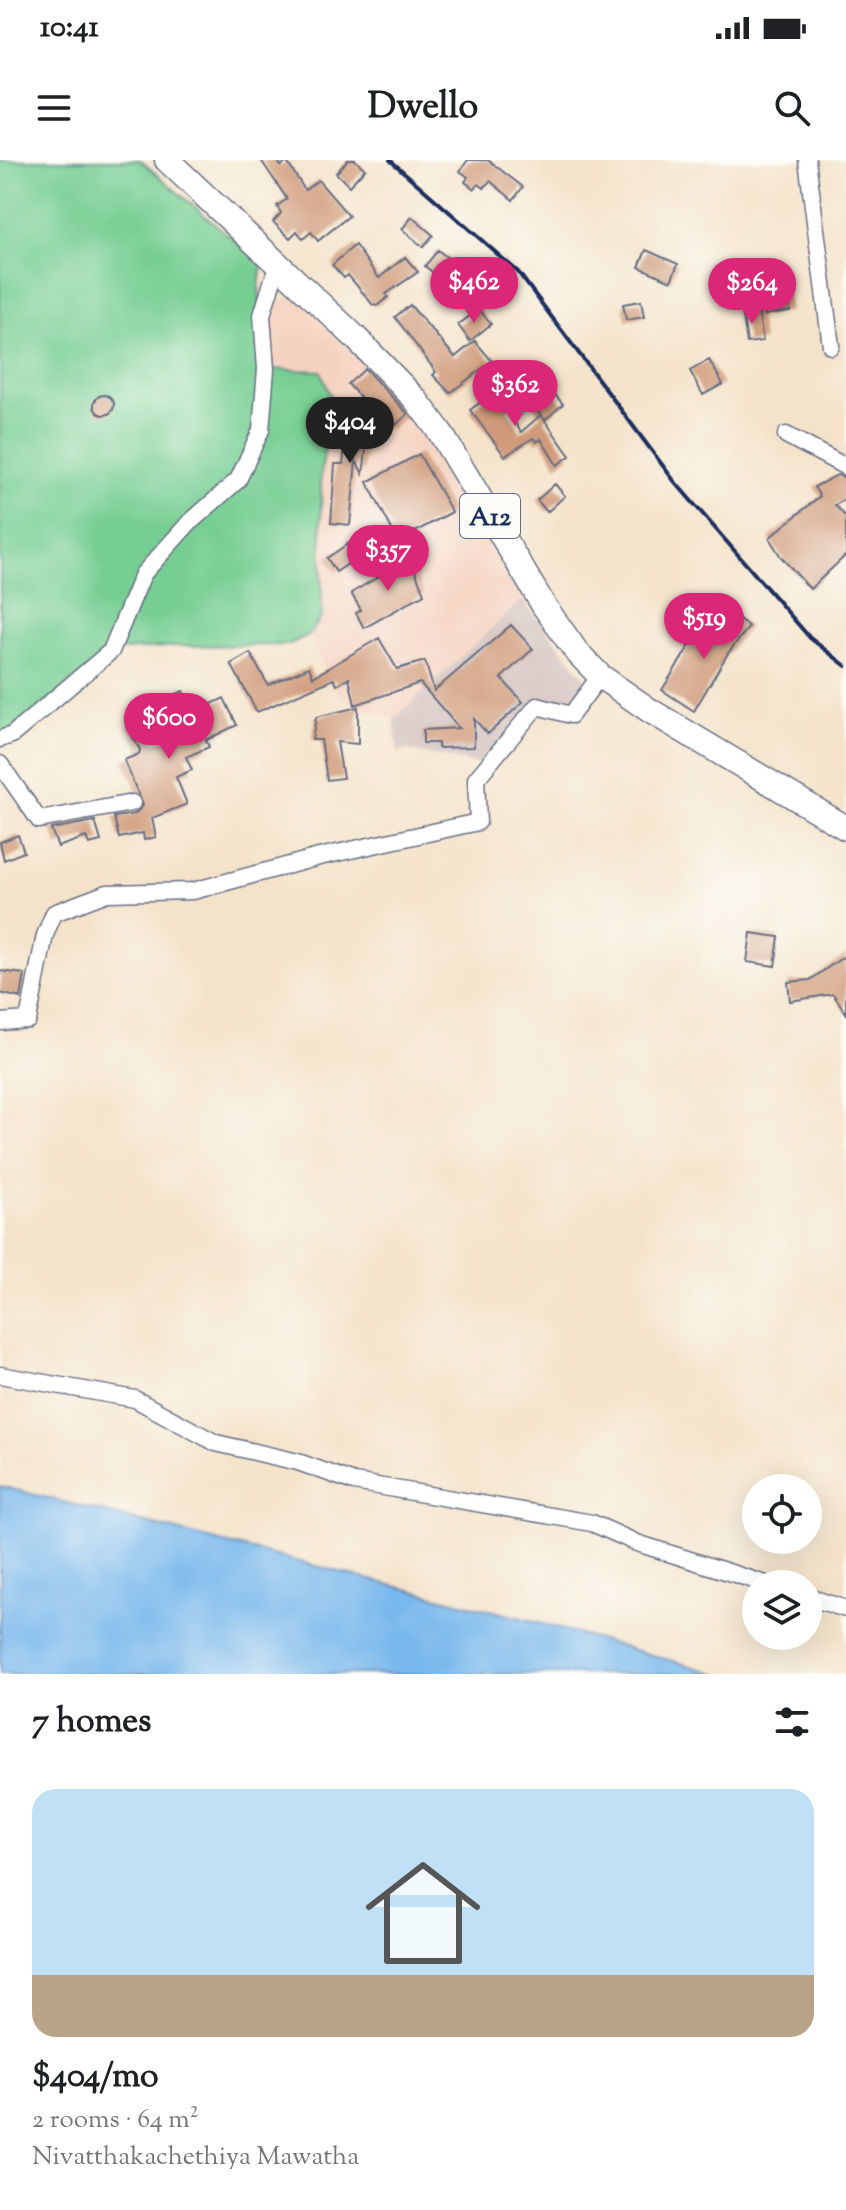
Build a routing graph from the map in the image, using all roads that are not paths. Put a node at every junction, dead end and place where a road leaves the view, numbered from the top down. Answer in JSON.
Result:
{"nodes":[{"id":1,"x":167,"y":160,"type":"edge"},
{"id":2,"x":807,"y":160,"type":"edge"},
{"id":3,"x":278,"y":263,"type":"junction"},
{"id":4,"x":831,"y":346,"type":"dead end"},
{"id":5,"x":786,"y":435,"type":"dead end"},
{"id":6,"x":846,"y":467,"type":"edge"},
{"id":7,"x":600,"y":676,"type":"junction"},
{"id":8,"x":0,"y":739,"type":"edge"},
{"id":9,"x":0,"y":764,"type":"edge"},
{"id":10,"x":132,"y":803,"type":"dead end"},
{"id":11,"x":846,"y":828,"type":"edge"},
{"id":12,"x":0,"y":1022,"type":"edge"},
{"id":13,"x":0,"y":1375,"type":"edge"},
{"id":14,"x":742,"y":1576,"type":"edge"},
{"id":15,"x":822,"y":1601,"type":"edge"},
{"id":16,"x":846,"y":1609,"type":"edge"}],
"edges":[{"from":1,"to":3,"type":"highway","number":"A12"},
{"from":2,"to":4,"type":"street"},
{"from":3,"to":7,"type":"highway","number":"A12"},
{"from":3,"to":8,"type":"street"},
{"from":5,"to":6,"type":"street"},
{"from":7,"to":11,"type":"highway","number":"A12"},
{"from":7,"to":12,"type":"street"},
{"from":9,"to":10,"type":"street"},
{"from":13,"to":14,"type":"street"},
{"from":15,"to":16,"type":"street"}]}
